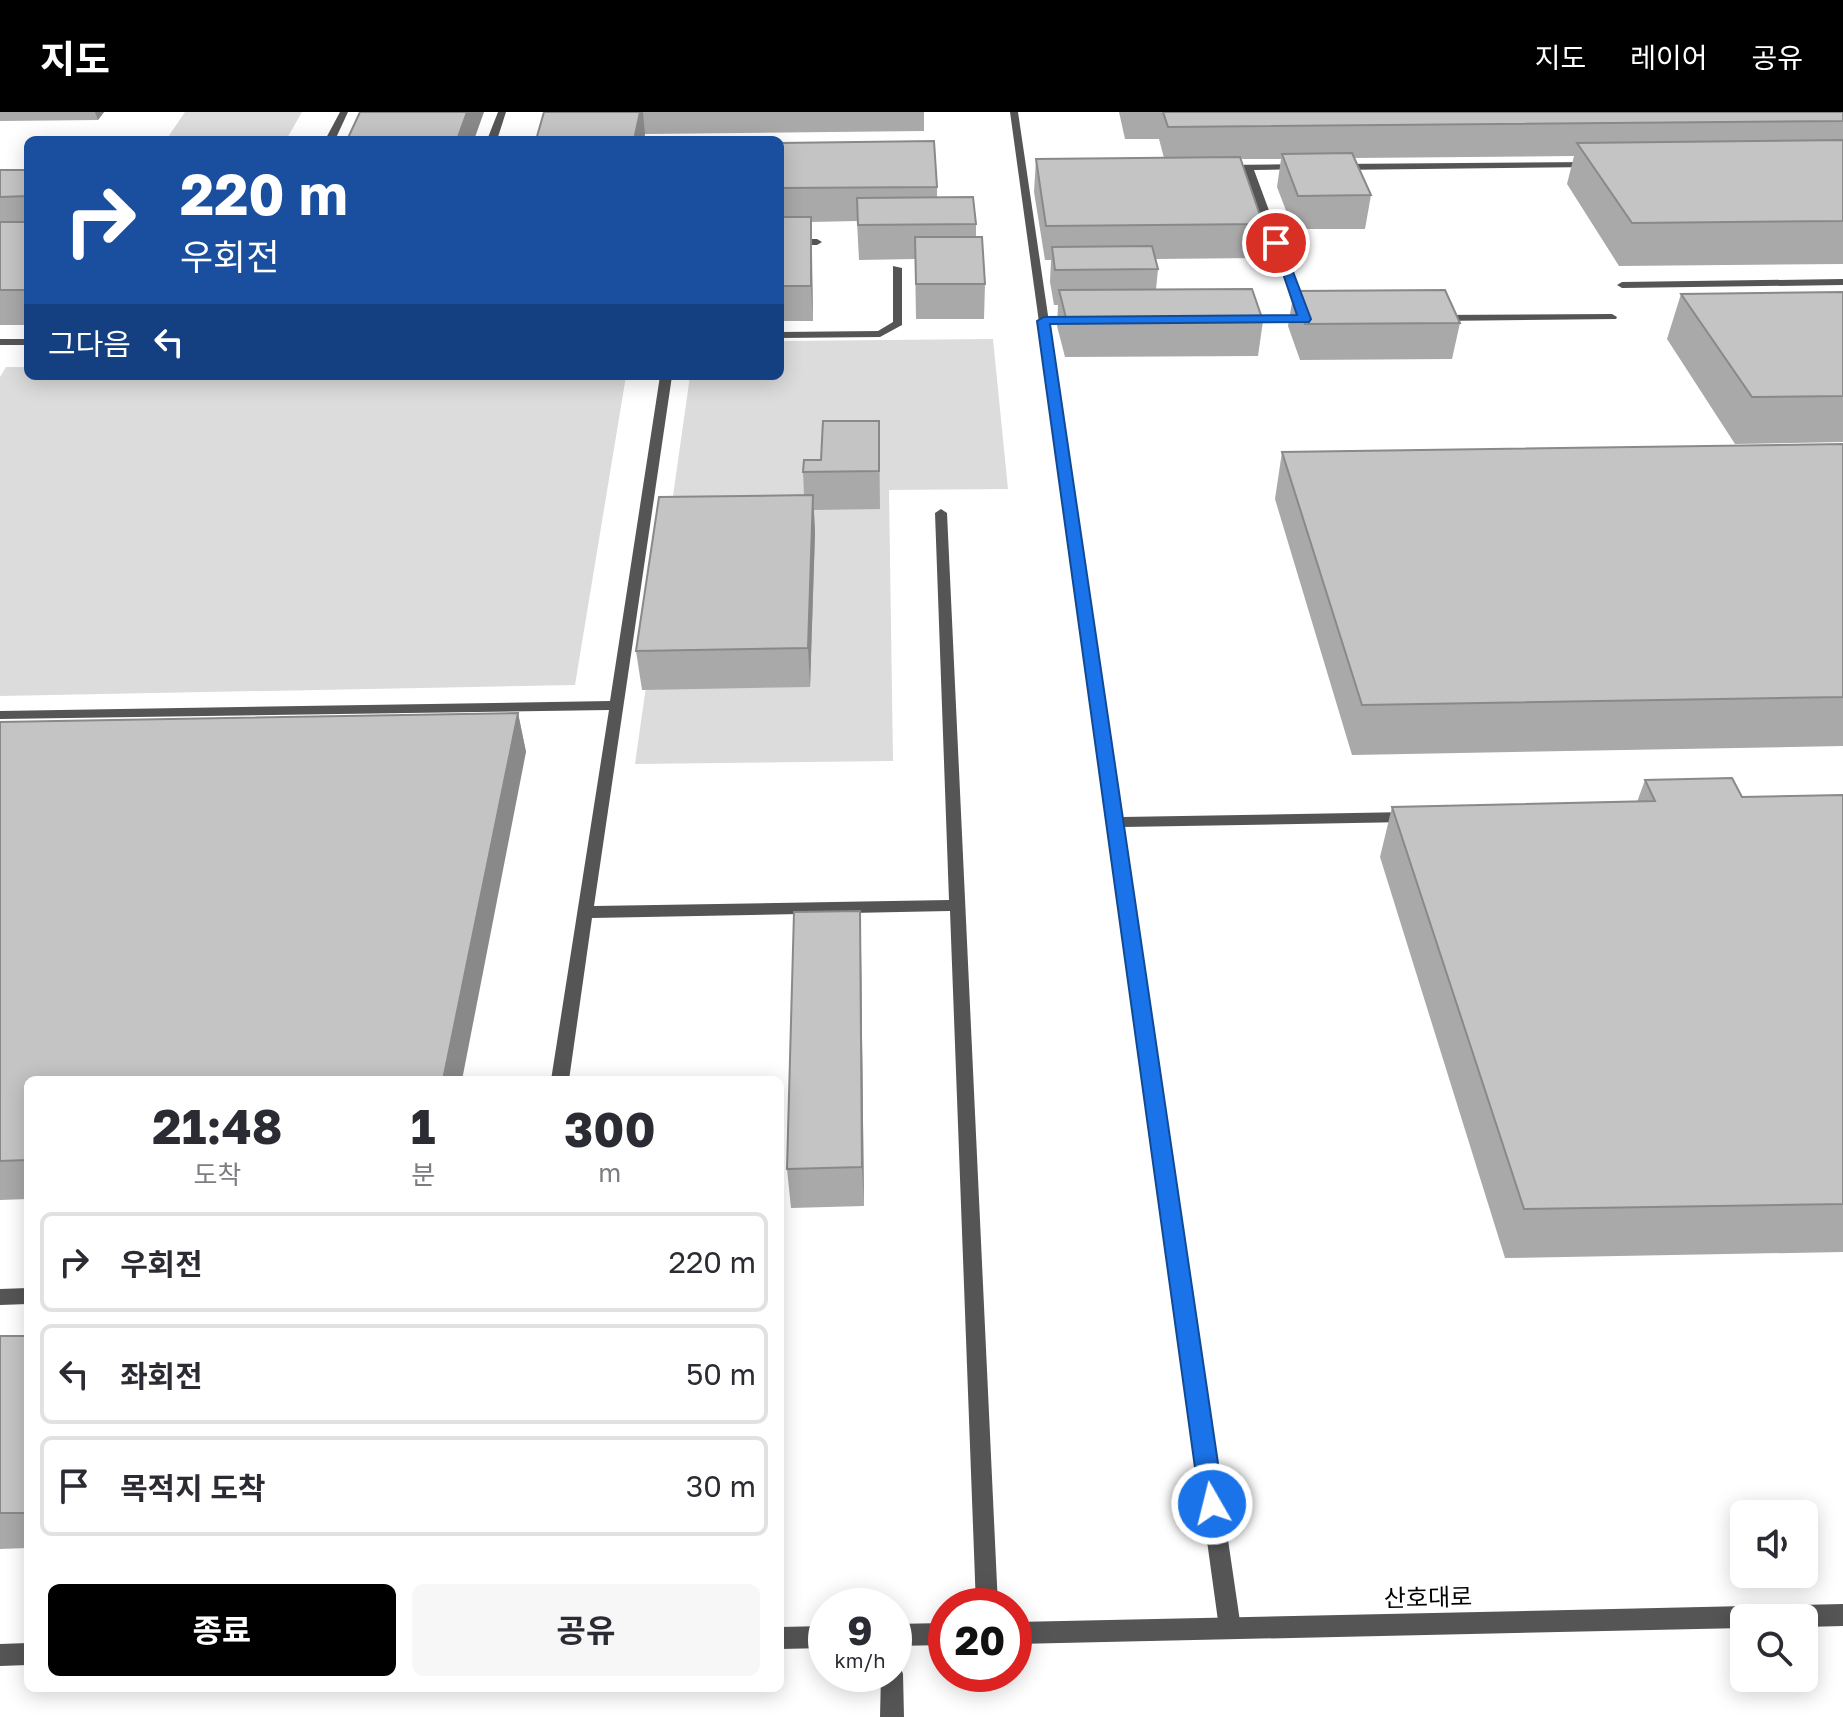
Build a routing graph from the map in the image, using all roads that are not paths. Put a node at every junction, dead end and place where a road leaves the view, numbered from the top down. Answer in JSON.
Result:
{"nodes":[{"id":1,"x":344,"y":112,"type":"edge"},
{"id":2,"x":502,"y":112,"type":"edge"},
{"id":3,"x":1014,"y":112,"type":"edge"},
{"id":4,"x":332,"y":136,"type":"edge"},
{"id":5,"x":493,"y":136,"type":"edge"},
{"id":6,"x":1608,"y":165,"type":"edge"},
{"id":7,"x":1311,"y":167,"type":"edge"},
{"id":8,"x":1326,"y":167,"type":"edge"},
{"id":9,"x":1218,"y":168,"type":"edge"},
{"id":10,"x":1248,"y":168,"type":"junction"},
{"id":11,"x":784,"y":242,"type":"edge"},
{"id":12,"x":817,"y":242,"type":"dead end"},
{"id":13,"x":897,"y":268,"type":"dead end"},
{"id":14,"x":1843,"y":282,"type":"edge"},
{"id":15,"x":1622,"y":285,"type":"dead end"},
{"id":16,"x":1612,"y":317,"type":"dead end"},
{"id":17,"x":1428,"y":318,"type":"edge"},
{"id":18,"x":1304,"y":319,"type":"junction"},
{"id":19,"x":1320,"y":319,"type":"edge"},
{"id":20,"x":1228,"y":320,"type":"edge"},
{"id":21,"x":784,"y":335,"type":"edge"},
{"id":22,"x":0,"y":342,"type":"edge"},
{"id":23,"x":24,"y":342,"type":"edge"},
{"id":24,"x":665,"y":380,"type":"edge"},
{"id":25,"x":941,"y":513,"type":"dead end"},
{"id":26,"x":617,"y":705,"type":"junction"},
{"id":27,"x":0,"y":715,"type":"edge"},
{"id":28,"x":1431,"y":816,"type":"edge"},
{"id":29,"x":1115,"y":822,"type":"junction"},
{"id":30,"x":958,"y":905,"type":"junction"},
{"id":31,"x":585,"y":912,"type":"junction"},
{"id":32,"x":561,"y":1076,"type":"edge"},
{"id":33,"x":24,"y":1296,"type":"edge"},
{"id":34,"x":0,"y":1297,"type":"edge"},
{"id":35,"x":986,"y":1588,"type":"edge"},
{"id":36,"x":1843,"y":1615,"type":"edge"},
{"id":37,"x":1230,"y":1628,"type":"junction"},
{"id":38,"x":1032,"y":1633,"type":"edge"},
{"id":39,"x":808,"y":1637,"type":"edge"},
{"id":40,"x":784,"y":1638,"type":"edge"},
{"id":41,"x":24,"y":1654,"type":"edge"},
{"id":42,"x":0,"y":1655,"type":"edge"},
{"id":43,"x":892,"y":1692,"type":"edge"},
{"id":44,"x":892,"y":1717,"type":"edge"}],
"edges":[{"from":1,"to":4,"type":"street"},
{"from":2,"to":5,"type":"street"},
{"from":3,"to":29,"type":"street"},
{"from":6,"to":8,"type":"street"},
{"from":7,"to":10,"type":"street"},
{"from":9,"to":10,"type":"street"},
{"from":10,"to":18,"type":"street"},
{"from":11,"to":12,"type":"street"},
{"from":13,"to":21,"type":"street"},
{"from":14,"to":15,"type":"street"},
{"from":16,"to":17,"type":"street"},
{"from":18,"to":19,"type":"street"},
{"from":18,"to":20,"type":"street"},
{"from":22,"to":23,"type":"street"},
{"from":24,"to":26,"type":"street"},
{"from":25,"to":30,"type":"street"},
{"from":26,"to":27,"type":"street"},
{"from":26,"to":31,"type":"street"},
{"from":28,"to":29,"type":"street"},
{"from":29,"to":37,"type":"street"},
{"from":30,"to":31,"type":"street"},
{"from":30,"to":35,"type":"street"},
{"from":31,"to":32,"type":"street"},
{"from":33,"to":34,"type":"street"},
{"from":36,"to":37,"type":"street","name":"산호대로"},
{"from":37,"to":38,"type":"street","name":"산호대로"},
{"from":39,"to":40,"type":"street"},
{"from":41,"to":42,"type":"street"},
{"from":43,"to":44,"type":"street"}]}
